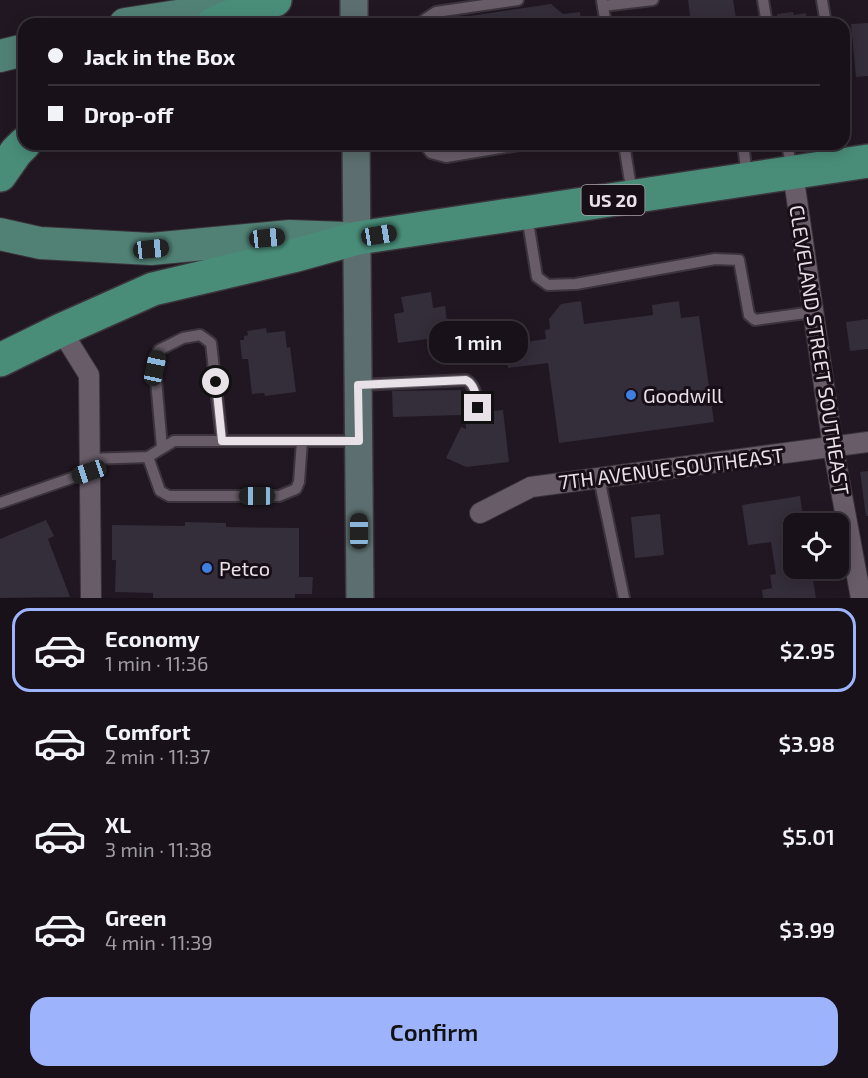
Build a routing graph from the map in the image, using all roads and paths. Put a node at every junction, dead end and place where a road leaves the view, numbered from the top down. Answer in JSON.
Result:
{"nodes":[{"id":1,"x":354,"y":0,"type":"edge"},
{"id":2,"x":518,"y":0,"type":"edge"},
{"id":3,"x":653,"y":0,"type":"edge"},
{"id":4,"x":763,"y":0,"type":"edge"},
{"id":5,"x":822,"y":0,"type":"edge"},
{"id":6,"x":267,"y":2,"type":"edge"},
{"id":7,"x":603,"y":3,"type":"edge"},
{"id":8,"x":164,"y":18,"type":"edge"},
{"id":9,"x":228,"y":18,"type":"edge"},
{"id":10,"x":354,"y":18,"type":"edge"},
{"id":11,"x":427,"y":18,"type":"edge"},
{"id":12,"x":605,"y":18,"type":"edge"},
{"id":13,"x":766,"y":18,"type":"edge"},
{"id":14,"x":825,"y":18,"type":"edge"},
{"id":15,"x":18,"y":52,"type":"edge"},
{"id":16,"x":0,"y":56,"type":"edge"},
{"id":17,"x":18,"y":150,"type":"edge"},
{"id":18,"x":356,"y":150,"type":"edge"},
{"id":19,"x":429,"y":150,"type":"edge"},
{"id":20,"x":489,"y":150,"type":"edge"},
{"id":21,"x":625,"y":150,"type":"edge"},
{"id":22,"x":744,"y":150,"type":"edge"},
{"id":23,"x":790,"y":158,"type":"edge"},
{"id":24,"x":853,"y":160,"type":"edge"},
{"id":25,"x":0,"y":175,"type":"edge"},
{"id":26,"x":747,"y":179,"type":"junction"},
{"id":27,"x":632,"y":197,"type":"junction"},
{"id":28,"x":527,"y":213,"type":"junction"},
{"id":29,"x":0,"y":234,"type":"edge"},
{"id":30,"x":358,"y":238,"type":"junction"},
{"id":31,"x":813,"y":312,"type":"junction"},
{"id":32,"x":61,"y":330,"type":"junction"},
{"id":33,"x":0,"y":360,"type":"edge"},
{"id":34,"x":358,"y":385,"type":"junction"},
{"id":35,"x":478,"y":408,"type":"dead end"},
{"id":36,"x":222,"y":441,"type":"junction"},
{"id":37,"x":302,"y":441,"type":"junction"},
{"id":38,"x":359,"y":441,"type":"junction"},
{"id":39,"x":868,"y":441,"type":"edge"},
{"id":40,"x":833,"y":447,"type":"junction"},
{"id":41,"x":162,"y":448,"type":"junction"},
{"id":42,"x":148,"y":457,"type":"junction"},
{"id":43,"x":89,"y":465,"type":"junction"},
{"id":44,"x":599,"y":478,"type":"junction"},
{"id":45,"x":0,"y":502,"type":"edge"},
{"id":46,"x":480,"y":513,"type":"dead end"},
{"id":47,"x":91,"y":598,"type":"edge"},
{"id":48,"x":360,"y":598,"type":"edge"},
{"id":49,"x":624,"y":598,"type":"edge"},
{"id":50,"x":861,"y":598,"type":"edge"}],
"edges":[{"from":1,"to":10,"type":"main road"},
{"from":2,"to":11,"type":"lane"},
{"from":3,"to":7,"type":"lane"},
{"from":4,"to":13,"type":"lane"},
{"from":5,"to":14,"type":"lane"},
{"from":6,"to":8,"type":"main road"},
{"from":6,"to":9,"type":"highway"},
{"from":7,"to":12,"type":"lane"},
{"from":15,"to":16,"type":"main road"},
{"from":17,"to":25,"type":"highway"},
{"from":18,"to":30,"type":"main road"},
{"from":19,"to":20,"type":"lane"},
{"from":21,"to":27,"type":"lane"},
{"from":22,"to":26,"type":"lane"},
{"from":23,"to":24,"type":"highway","number":"US 20"},
{"from":23,"to":26,"type":"highway","number":"US 20"},
{"from":23,"to":31,"type":"street","name":"CLEVELAND STREET SOUTHEAST"},
{"from":26,"to":27,"type":"highway","number":"US 20"},
{"from":27,"to":28,"type":"highway","number":"US 20"},
{"from":28,"to":30,"type":"highway","number":"US 20"},
{"from":28,"to":31,"type":"lane"},
{"from":29,"to":30,"type":"main road","number":"US 20"},
{"from":30,"to":32,"type":"highway"},
{"from":30,"to":34,"type":"main road"},
{"from":31,"to":40,"type":"street","name":"CLEVELAND STREET SOUTHEAST"},
{"from":32,"to":33,"type":"highway"},
{"from":32,"to":43,"type":"street"},
{"from":34,"to":35,"type":"lane"},
{"from":34,"to":38,"type":"main road"},
{"from":36,"to":37,"type":"lane"},
{"from":36,"to":41,"type":"lane"},
{"from":36,"to":41,"type":"lane"},
{"from":37,"to":38,"type":"lane"},
{"from":37,"to":42,"type":"lane"},
{"from":38,"to":48,"type":"main road"},
{"from":39,"to":40,"type":"street","name":"7TH AVENUE SOUTHEAST"},
{"from":40,"to":44,"type":"street","name":"7TH AVENUE SOUTHEAST"},
{"from":40,"to":50,"type":"street","name":"CLEVELAND STREET SOUTHEAST"},
{"from":41,"to":42,"type":"lane"},
{"from":42,"to":43,"type":"lane"},
{"from":43,"to":45,"type":"lane"},
{"from":43,"to":47,"type":"street"},
{"from":44,"to":46,"type":"street","name":"7TH AVENUE SOUTHEAST"},
{"from":44,"to":49,"type":"lane"}]}
